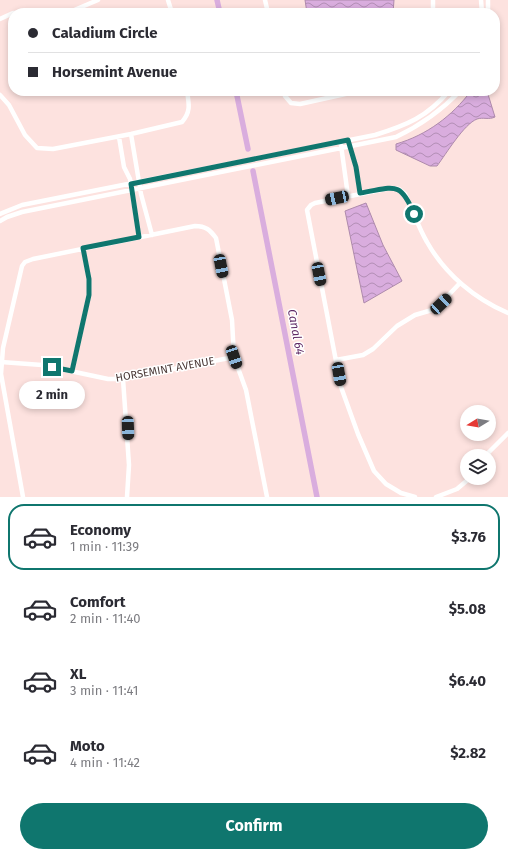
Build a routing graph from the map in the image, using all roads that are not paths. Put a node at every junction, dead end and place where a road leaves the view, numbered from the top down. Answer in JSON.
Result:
{"nodes":[{"id":1,"x":98,"y":0,"type":"edge"},
{"id":2,"x":79,"y":8,"type":"edge"},
{"id":3,"x":0,"y":95,"type":"edge"},
{"id":4,"x":188,"y":96,"type":"edge"},
{"id":5,"x":285,"y":96,"type":"edge"},
{"id":6,"x":336,"y":96,"type":"edge"},
{"id":7,"x":445,"y":96,"type":"edge"},
{"id":8,"x":455,"y":96,"type":"edge"},
{"id":9,"x":131,"y":134,"type":"junction"},
{"id":10,"x":119,"y":137,"type":"junction"},
{"id":11,"x":348,"y":140,"type":"junction"},
{"id":12,"x":340,"y":142,"type":"junction"},
{"id":13,"x":349,"y":147,"type":"junction"},
{"id":14,"x":341,"y":148,"type":"junction"},
{"id":15,"x":131,"y":184,"type":"junction"},
{"id":16,"x":139,"y":185,"type":"junction"},
{"id":17,"x":132,"y":190,"type":"junction"},
{"id":18,"x":360,"y":193,"type":"junction"},
{"id":19,"x":348,"y":196,"type":"junction"},
{"id":20,"x":0,"y":214,"type":"edge"},
{"id":21,"x":0,"y":221,"type":"edge"},
{"id":22,"x":152,"y":235,"type":"junction"},
{"id":23,"x":139,"y":237,"type":"junction"},
{"id":24,"x":83,"y":248,"type":"junction"},
{"id":25,"x":460,"y":284,"type":"junction"},
{"id":26,"x":508,"y":313,"type":"edge"},
{"id":27,"x":234,"y":357,"type":"junction"},
{"id":28,"x":336,"y":360,"type":"junction"},
{"id":29,"x":1,"y":362,"type":"junction"},
{"id":30,"x":72,"y":371,"type":"junction"},
{"id":31,"x":123,"y":379,"type":"junction"},
{"id":32,"x":508,"y":433,"type":"edge"},
{"id":33,"x":492,"y":449,"type":"edge"},
{"id":34,"x":462,"y":485,"type":"edge"},
{"id":35,"x":23,"y":497,"type":"edge"},
{"id":36,"x":127,"y":497,"type":"edge"},
{"id":37,"x":267,"y":497,"type":"edge"},
{"id":38,"x":415,"y":497,"type":"edge"},
{"id":39,"x":436,"y":497,"type":"edge"}],
"edges":[{"from":1,"to":2,"type":"street"},
{"from":3,"to":10,"type":"street"},
{"from":4,"to":9,"type":"street"},
{"from":5,"to":6,"type":"street"},
{"from":7,"to":11,"type":"street"},
{"from":8,"to":13,"type":"street"},
{"from":9,"to":10,"type":"street"},
{"from":9,"to":16,"type":"street"},
{"from":10,"to":15,"type":"street"},
{"from":11,"to":12,"type":"street"},
{"from":11,"to":13,"type":"street"},
{"from":12,"to":14,"type":"street"},
{"from":12,"to":16,"type":"street"},
{"from":13,"to":14,"type":"street"},
{"from":13,"to":18,"type":"street"},
{"from":14,"to":16,"type":"street"},
{"from":14,"to":19,"type":"street"},
{"from":15,"to":16,"type":"street"},
{"from":15,"to":17,"type":"street"},
{"from":15,"to":20,"type":"street"},
{"from":16,"to":17,"type":"street"},
{"from":16,"to":22,"type":"street"},
{"from":17,"to":21,"type":"street"},
{"from":17,"to":23,"type":"street"},
{"from":18,"to":19,"type":"street"},
{"from":18,"to":25,"type":"street"},
{"from":19,"to":28,"type":"street"},
{"from":22,"to":23,"type":"street"},
{"from":22,"to":27,"type":"street"},
{"from":23,"to":24,"type":"street"},
{"from":24,"to":29,"type":"street"},
{"from":24,"to":30,"type":"street"},
{"from":25,"to":26,"type":"street"},
{"from":25,"to":28,"type":"street"},
{"from":27,"to":31,"type":"street","name":"HORSEMINT AVENUE"},
{"from":27,"to":37,"type":"street"},
{"from":28,"to":38,"type":"street"},
{"from":29,"to":30,"type":"street","name":"HORSEMINT AVENUE"},
{"from":29,"to":35,"type":"street"},
{"from":30,"to":31,"type":"street","name":"HORSEMINT AVENUE"},
{"from":31,"to":36,"type":"street"},
{"from":32,"to":33,"type":"street"},
{"from":34,"to":39,"type":"street"}]}
